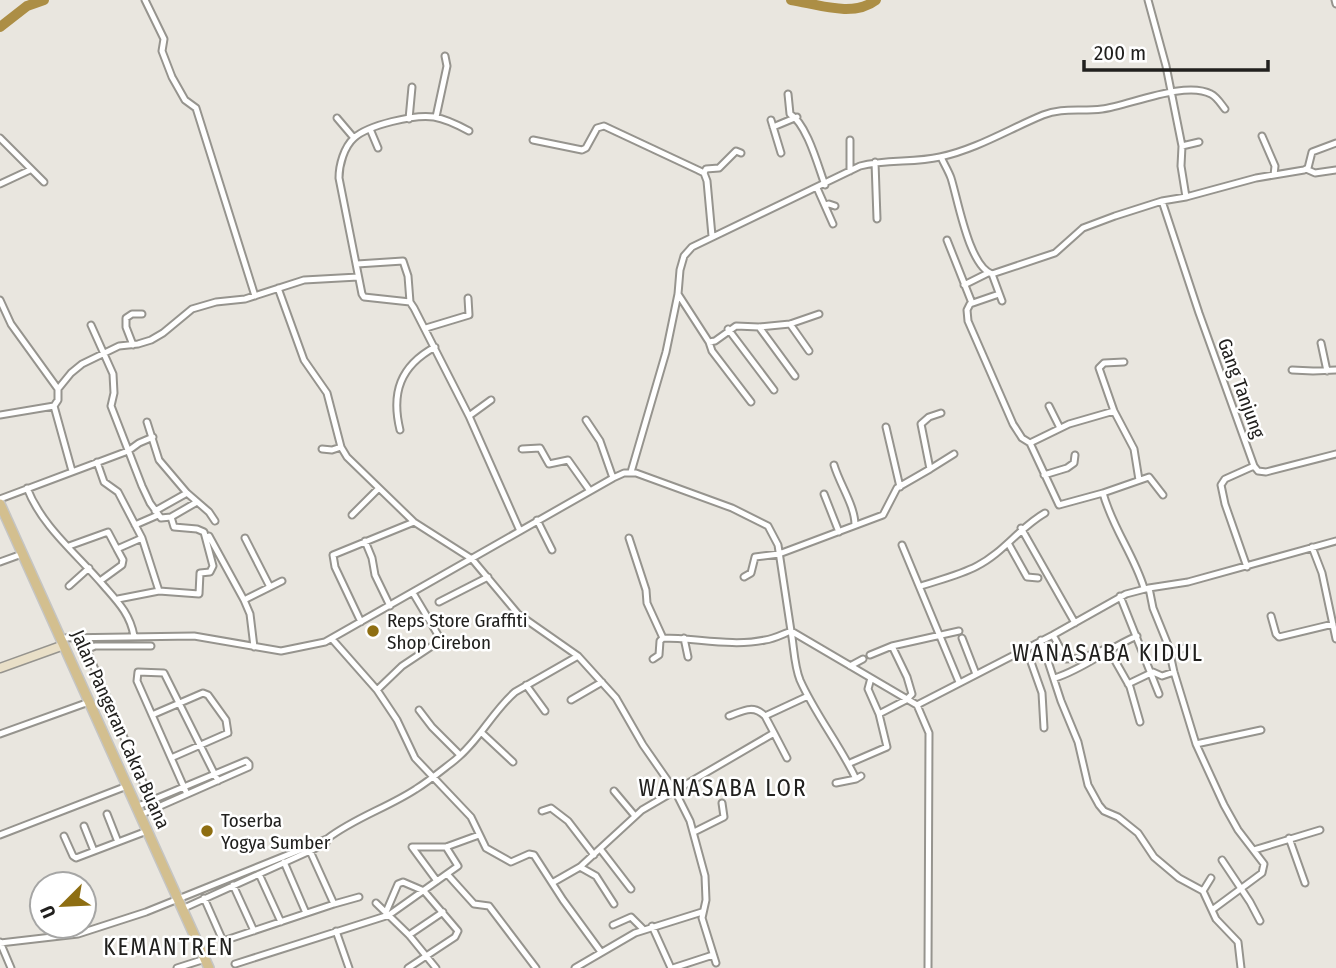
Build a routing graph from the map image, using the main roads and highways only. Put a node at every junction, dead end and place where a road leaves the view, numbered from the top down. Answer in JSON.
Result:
{"nodes":[{"id":1,"x":0,"y":502,"type":"edge"},
{"id":2,"x":207,"y":963,"type":"edge"}],
"edges":[{"from":1,"to":2,"type":"main road","name":"Jalan Pangeran Cakra Buana"}]}
